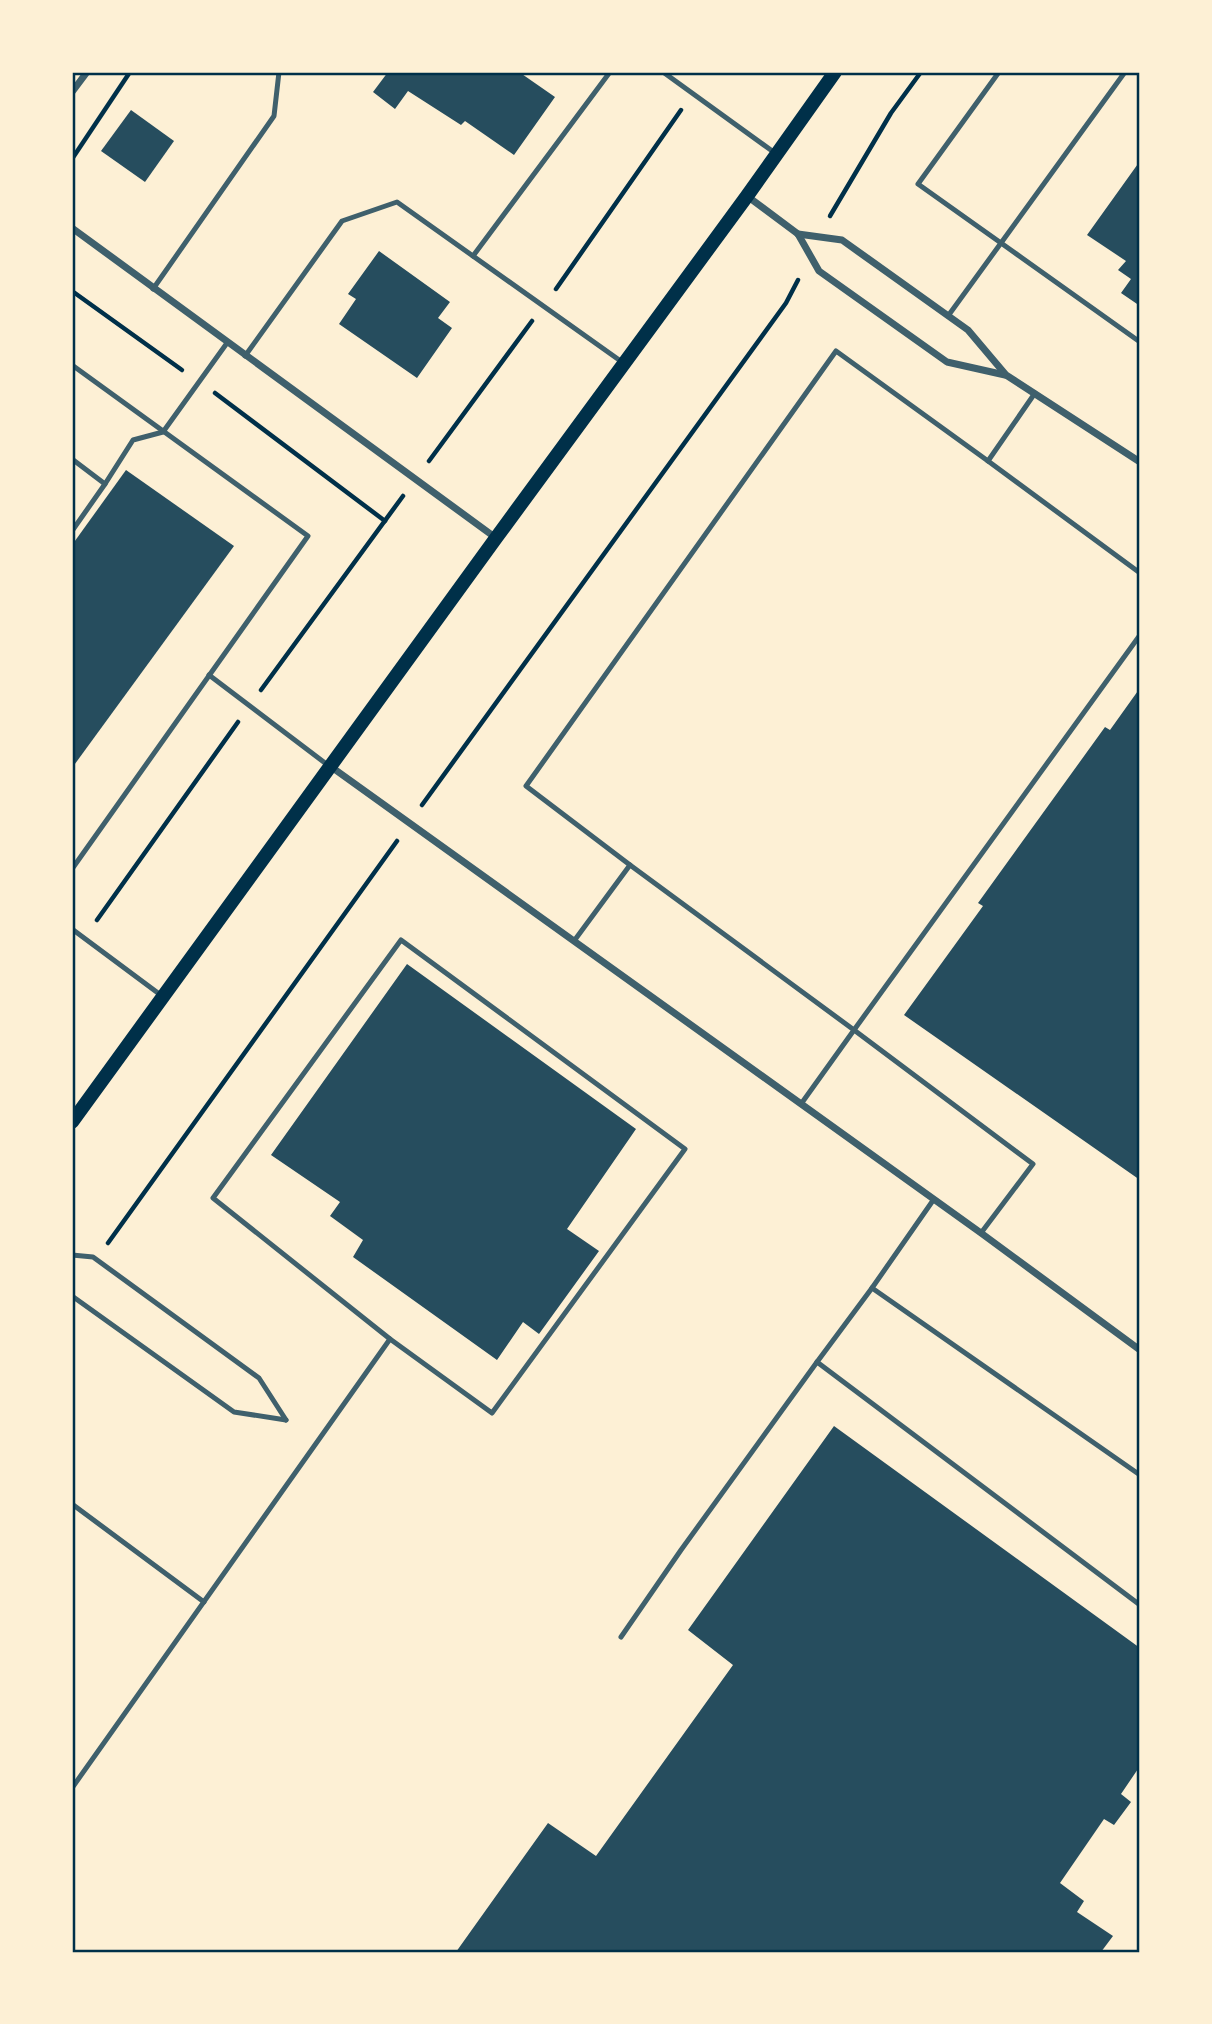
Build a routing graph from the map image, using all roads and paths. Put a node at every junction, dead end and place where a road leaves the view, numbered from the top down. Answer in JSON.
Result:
{"nodes":[{"id":1,"x":87,"y":72,"type":"edge"},
{"id":2,"x":130,"y":72,"type":"edge"},
{"id":3,"x":279,"y":72,"type":"edge"},
{"id":4,"x":610,"y":72,"type":"edge"},
{"id":5,"x":663,"y":72,"type":"edge"},
{"id":6,"x":835,"y":72,"type":"edge"},
{"id":7,"x":921,"y":72,"type":"edge"},
{"id":8,"x":999,"y":72,"type":"edge"},
{"id":9,"x":1125,"y":72,"type":"edge"},
{"id":10,"x":72,"y":92,"type":"edge"},
{"id":11,"x":693,"y":93,"type":"junction"},
{"id":12,"x":778,"y":155,"type":"junction"},
{"id":13,"x":72,"y":159,"type":"edge"},
{"id":14,"x":747,"y":196,"type":"junction"},
{"id":15,"x":72,"y":228,"type":"edge"},
{"id":16,"x":798,"y":234,"type":"junction"},
{"id":17,"x":820,"y":236,"type":"junction"},
{"id":18,"x":1001,"y":243,"type":"junction"},
{"id":19,"x":474,"y":256,"type":"junction"},
{"id":20,"x":810,"y":256,"type":"junction"},
{"id":21,"x":153,"y":289,"type":"junction"},
{"id":22,"x":72,"y":291,"type":"edge"},
{"id":23,"x":543,"y":306,"type":"junction"},
{"id":24,"x":948,"y":316,"type":"junction"},
{"id":25,"x":1140,"y":342,"type":"edge"},
{"id":26,"x":227,"y":343,"type":"junction"},
{"id":27,"x":246,"y":356,"type":"junction"},
{"id":28,"x":625,"y":364,"type":"junction"},
{"id":29,"x":72,"y":365,"type":"edge"},
{"id":30,"x":1006,"y":375,"type":"junction"},
{"id":31,"x":200,"y":382,"type":"junction"},
{"id":32,"x":1035,"y":393,"type":"junction"},
{"id":33,"x":163,"y":432,"type":"junction"},
{"id":34,"x":72,"y":459,"type":"edge"},
{"id":35,"x":988,"y":461,"type":"junction"},
{"id":36,"x":1140,"y":462,"type":"edge"},
{"id":37,"x":416,"y":480,"type":"junction"},
{"id":38,"x":105,"y":484,"type":"junction"},
{"id":39,"x":385,"y":522,"type":"junction"},
{"id":40,"x":72,"y":531,"type":"edge"},
{"id":41,"x":496,"y":538,"type":"junction"},
{"id":42,"x":1140,"y":573,"type":"edge"},
{"id":43,"x":1140,"y":635,"type":"edge"},
{"id":44,"x":208,"y":675,"type":"junction"},
{"id":45,"x":250,"y":706,"type":"junction"},
{"id":46,"x":330,"y":766,"type":"junction"},
{"id":47,"x":410,"y":823,"type":"junction"},
{"id":48,"x":630,"y":865,"type":"junction"},
{"id":49,"x":72,"y":869,"type":"edge"},
{"id":50,"x":72,"y":929,"type":"edge"},
{"id":51,"x":84,"y":939,"type":"junction"},
{"id":52,"x":573,"y":941,"type":"junction"},
{"id":53,"x":163,"y":996,"type":"junction"},
{"id":54,"x":854,"y":1030,"type":"junction"},
{"id":55,"x":801,"y":1104,"type":"junction"},
{"id":56,"x":72,"y":1122,"type":"edge"},
{"id":57,"x":934,"y":1199,"type":"junction"},
{"id":58,"x":981,"y":1233,"type":"junction"},
{"id":59,"x":72,"y":1255,"type":"edge"},
{"id":60,"x":96,"y":1259,"type":"junction"},
{"id":61,"x":872,"y":1288,"type":"junction"},
{"id":62,"x":72,"y":1296,"type":"edge"},
{"id":63,"x":390,"y":1339,"type":"junction"},
{"id":64,"x":1140,"y":1350,"type":"edge"},
{"id":65,"x":817,"y":1362,"type":"junction"},
{"id":66,"x":1140,"y":1475,"type":"edge"},
{"id":67,"x":72,"y":1504,"type":"edge"},
{"id":68,"x":204,"y":1602,"type":"junction"},
{"id":69,"x":1140,"y":1605,"type":"edge"},
{"id":70,"x":621,"y":1637,"type":"dead end"},
{"id":71,"x":72,"y":1788,"type":"edge"}],
"edges":[{"from":1,"to":10,"type":"street"},
{"from":2,"to":13,"type":"path"},
{"from":3,"to":21,"type":"lane"},
{"from":4,"to":19,"type":"lane"},
{"from":5,"to":11,"type":"lane"},
{"from":6,"to":12,"type":"main road"},
{"from":7,"to":17,"type":"path"},
{"from":8,"to":18,"type":"lane"},
{"from":9,"to":18,"type":"lane"},
{"from":11,"to":12,"type":"lane"},
{"from":11,"to":23,"type":"path"},
{"from":12,"to":14,"type":"main road"},
{"from":14,"to":16,"type":"street"},
{"from":14,"to":28,"type":"main road"},
{"from":15,"to":21,"type":"street"},
{"from":16,"to":17,"type":"street"},
{"from":16,"to":20,"type":"street"},
{"from":17,"to":24,"type":"street"},
{"from":18,"to":24,"type":"lane"},
{"from":18,"to":25,"type":"lane"},
{"from":19,"to":23,"type":"lane"},
{"from":19,"to":27,"type":"lane"},
{"from":20,"to":30,"type":"street"},
{"from":20,"to":47,"type":"path"},
{"from":21,"to":26,"type":"street"},
{"from":22,"to":31,"type":"path"},
{"from":23,"to":28,"type":"lane"},
{"from":23,"to":37,"type":"path"},
{"from":24,"to":30,"type":"street"},
{"from":26,"to":27,"type":"street"},
{"from":26,"to":31,"type":"lane"},
{"from":27,"to":37,"type":"street"},
{"from":28,"to":41,"type":"main road"},
{"from":29,"to":33,"type":"lane"},
{"from":30,"to":32,"type":"street"},
{"from":31,"to":33,"type":"lane"},
{"from":31,"to":39,"type":"path"},
{"from":32,"to":35,"type":"lane"},
{"from":32,"to":36,"type":"street"},
{"from":33,"to":38,"type":"lane"},
{"from":33,"to":44,"type":"lane"},
{"from":34,"to":38,"type":"lane"},
{"from":35,"to":42,"type":"lane"},
{"from":35,"to":48,"type":"lane"},
{"from":37,"to":39,"type":"path"},
{"from":37,"to":41,"type":"street"},
{"from":38,"to":40,"type":"lane"},
{"from":39,"to":45,"type":"path"},
{"from":41,"to":46,"type":"main road"},
{"from":43,"to":54,"type":"lane"},
{"from":44,"to":45,"type":"lane"},
{"from":44,"to":49,"type":"lane"},
{"from":45,"to":46,"type":"lane"},
{"from":45,"to":51,"type":"path"},
{"from":46,"to":47,"type":"street"},
{"from":46,"to":53,"type":"main road"},
{"from":47,"to":52,"type":"street"},
{"from":47,"to":60,"type":"path"},
{"from":48,"to":52,"type":"lane"},
{"from":48,"to":54,"type":"lane"},
{"from":50,"to":51,"type":"lane"},
{"from":51,"to":53,"type":"lane"},
{"from":52,"to":55,"type":"street"},
{"from":53,"to":56,"type":"main road"},
{"from":54,"to":55,"type":"lane"},
{"from":54,"to":58,"type":"lane"},
{"from":55,"to":57,"type":"street"},
{"from":57,"to":58,"type":"street"},
{"from":57,"to":61,"type":"lane"},
{"from":58,"to":64,"type":"street"},
{"from":59,"to":60,"type":"lane"},
{"from":60,"to":62,"type":"lane"},
{"from":61,"to":65,"type":"lane"},
{"from":61,"to":66,"type":"lane"},
{"from":63,"to":63,"type":"lane"},
{"from":63,"to":68,"type":"lane"},
{"from":65,"to":69,"type":"lane"},
{"from":65,"to":70,"type":"lane"},
{"from":67,"to":68,"type":"lane"},
{"from":68,"to":71,"type":"lane"}]}
